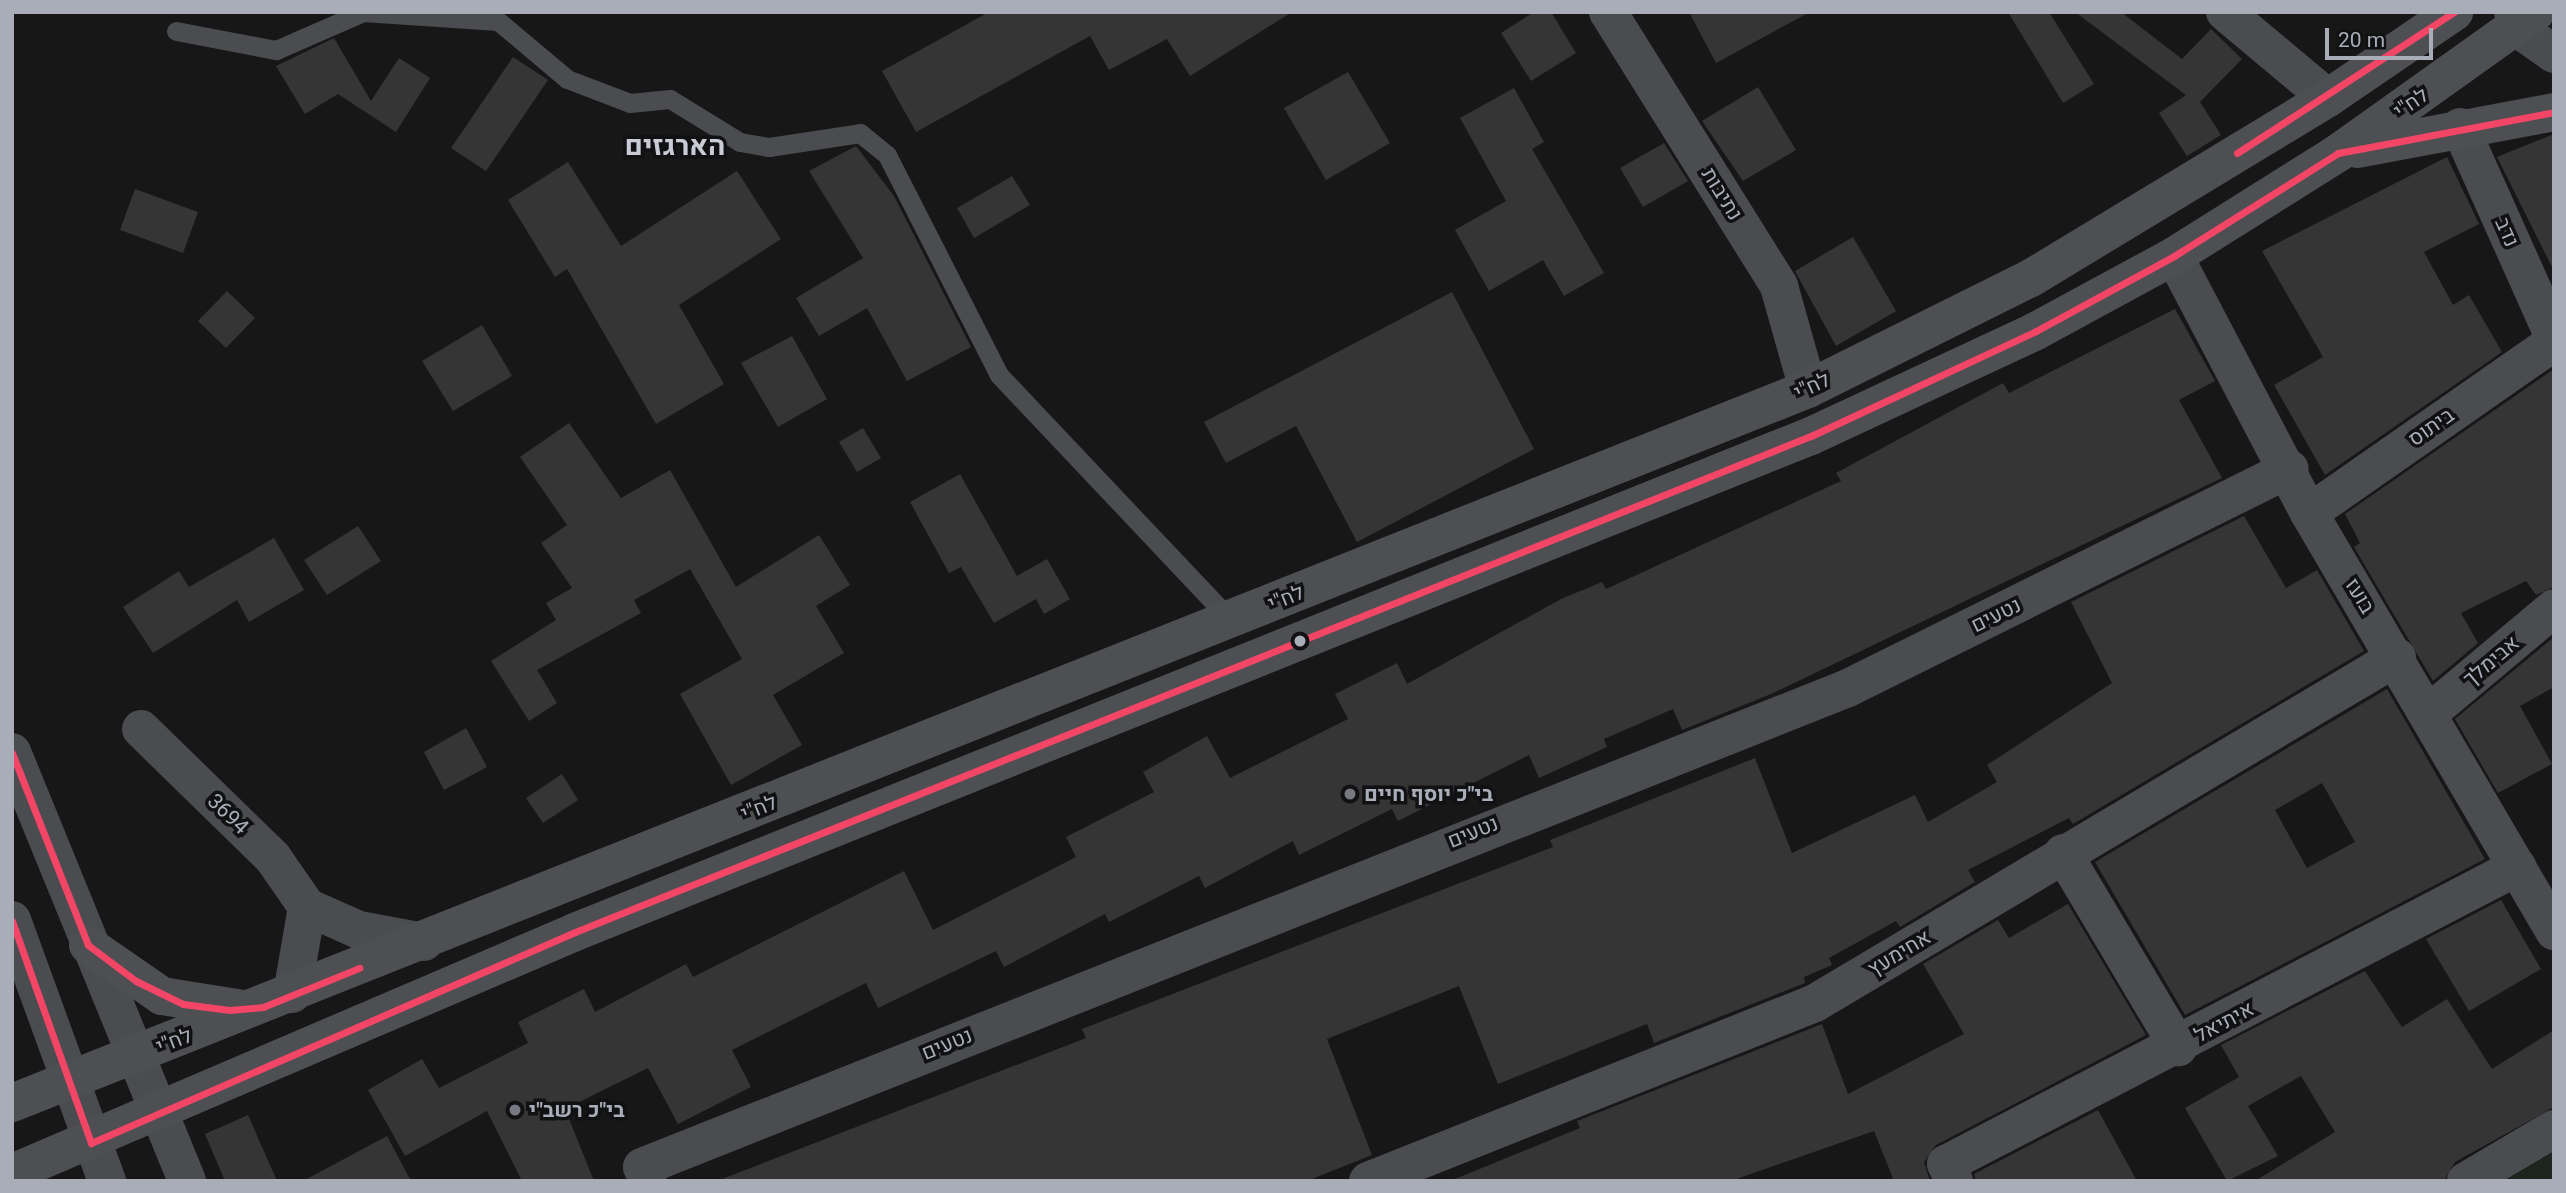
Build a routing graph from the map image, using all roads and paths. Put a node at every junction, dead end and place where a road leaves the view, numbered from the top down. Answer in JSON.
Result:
{"nodes":[{"id":1,"x":1608,"y":12,"type":"edge"},
{"id":2,"x":2225,"y":12,"type":"edge"},
{"id":3,"x":2454,"y":12,"type":"edge"},
{"id":4,"x":2522,"y":17,"type":"edge"},
{"id":5,"x":176,"y":31,"type":"dead end"},
{"id":6,"x":2554,"y":54,"type":"edge"},
{"id":7,"x":2328,"y":98,"type":"junction"},
{"id":8,"x":2554,"y":112,"type":"edge"},
{"id":9,"x":2460,"y":127,"type":"junction"},
{"id":10,"x":2338,"y":153,"type":"junction"},
{"id":11,"x":2174,"y":256,"type":"junction"},
{"id":12,"x":2554,"y":337,"type":"edge"},
{"id":13,"x":2554,"y":342,"type":"edge"},
{"id":14,"x":1808,"y":389,"type":"junction"},
{"id":15,"x":2290,"y":469,"type":"junction"},
{"id":16,"x":2309,"y":513,"type":"junction"},
{"id":17,"x":2554,"y":608,"type":"edge"},
{"id":18,"x":1231,"y":620,"type":"junction"},
{"id":19,"x":2397,"y":657,"type":"junction"},
{"id":20,"x":2429,"y":713,"type":"junction"},
{"id":21,"x":141,"y":729,"type":"dead end"},
{"id":22,"x":12,"y":752,"type":"edge"},
{"id":23,"x":2063,"y":853,"type":"junction"},
{"id":24,"x":2516,"y":867,"type":"junction"},
{"id":25,"x":307,"y":907,"type":"junction"},
{"id":26,"x":2550,"y":911,"type":"edge"},
{"id":27,"x":12,"y":920,"type":"edge"},
{"id":28,"x":424,"y":942,"type":"junction"},
{"id":29,"x":88,"y":945,"type":"junction"},
{"id":30,"x":277,"y":1001,"type":"junction"},
{"id":31,"x":2178,"y":1046,"type":"junction"},
{"id":32,"x":135,"y":1056,"type":"junction"},
{"id":33,"x":68,"y":1082,"type":"junction"},
{"id":34,"x":12,"y":1103,"type":"edge"},
{"id":35,"x":159,"y":1114,"type":"junction"},
{"id":36,"x":2554,"y":1129,"type":"edge"},
{"id":37,"x":91,"y":1143,"type":"junction"},
{"id":38,"x":12,"y":1173,"type":"edge"},
{"id":39,"x":645,"y":1174,"type":"edge"},
{"id":40,"x":107,"y":1181,"type":"edge"},
{"id":41,"x":187,"y":1181,"type":"edge"},
{"id":42,"x":1368,"y":1181,"type":"edge"},
{"id":43,"x":1954,"y":1181,"type":"edge"},
{"id":44,"x":2466,"y":1181,"type":"edge"}],
"edges":[{"from":1,"to":14,"type":"street","name":"נתיבות"},
{"from":2,"to":7,"type":"street"},
{"from":3,"to":7,"type":"main road","name":"לח\"י"},
{"from":4,"to":6,"type":"street"},
{"from":4,"to":10,"type":"main road","name":"לח\"י"},
{"from":5,"to":18,"type":"lane"},
{"from":7,"to":14,"type":"main road","name":"לח\"י"},
{"from":8,"to":9,"type":"main road"},
{"from":9,"to":10,"type":"main road"},
{"from":9,"to":12,"type":"street","name":"נדב"},
{"from":10,"to":11,"type":"main road","name":"לח\"י"},
{"from":11,"to":15,"type":"street","name":"בועז"},
{"from":11,"to":35,"type":"main road","name":"לח\"י"},
{"from":13,"to":16,"type":"street","name":"ביתוס"},
{"from":14,"to":18,"type":"main road","name":"לח\"י"},
{"from":15,"to":16,"type":"street","name":"בועז"},
{"from":15,"to":39,"type":"street","name":"נטעים"},
{"from":16,"to":19,"type":"street","name":"בועז"},
{"from":17,"to":20,"type":"street","name":"אבימלך"},
{"from":18,"to":28,"type":"main road","name":"לח\"י"},
{"from":19,"to":20,"type":"street","name":"בועז"},
{"from":19,"to":23,"type":"street","name":"אחימעץ"},
{"from":20,"to":24,"type":"street","name":"בועז"},
{"from":21,"to":25,"type":"street","name":"3694"},
{"from":22,"to":29,"type":"street"},
{"from":23,"to":31,"type":"street"},
{"from":23,"to":42,"type":"street","name":"אחימעץ"},
{"from":24,"to":26,"type":"street","name":"בועז"},
{"from":24,"to":31,"type":"street","name":"איתיאל"},
{"from":25,"to":28,"type":"street"},
{"from":25,"to":30,"type":"street"},
{"from":27,"to":33,"type":"street"},
{"from":28,"to":30,"type":"main road","name":"לח\"י"},
{"from":29,"to":30,"type":"main road"},
{"from":29,"to":32,"type":"street"},
{"from":30,"to":32,"type":"main road","name":"לח\"י"},
{"from":31,"to":43,"type":"street","name":"איתיאל"},
{"from":32,"to":33,"type":"main road","name":"לח\"י"},
{"from":32,"to":35,"type":"street"},
{"from":33,"to":34,"type":"main road","name":"לח\"י"},
{"from":33,"to":37,"type":"street"},
{"from":35,"to":37,"type":"main road","name":"לח\"י"},
{"from":35,"to":41,"type":"street"},
{"from":36,"to":44,"type":"street"},
{"from":37,"to":38,"type":"main road","name":"לח\"י"},
{"from":37,"to":40,"type":"street"}]}
